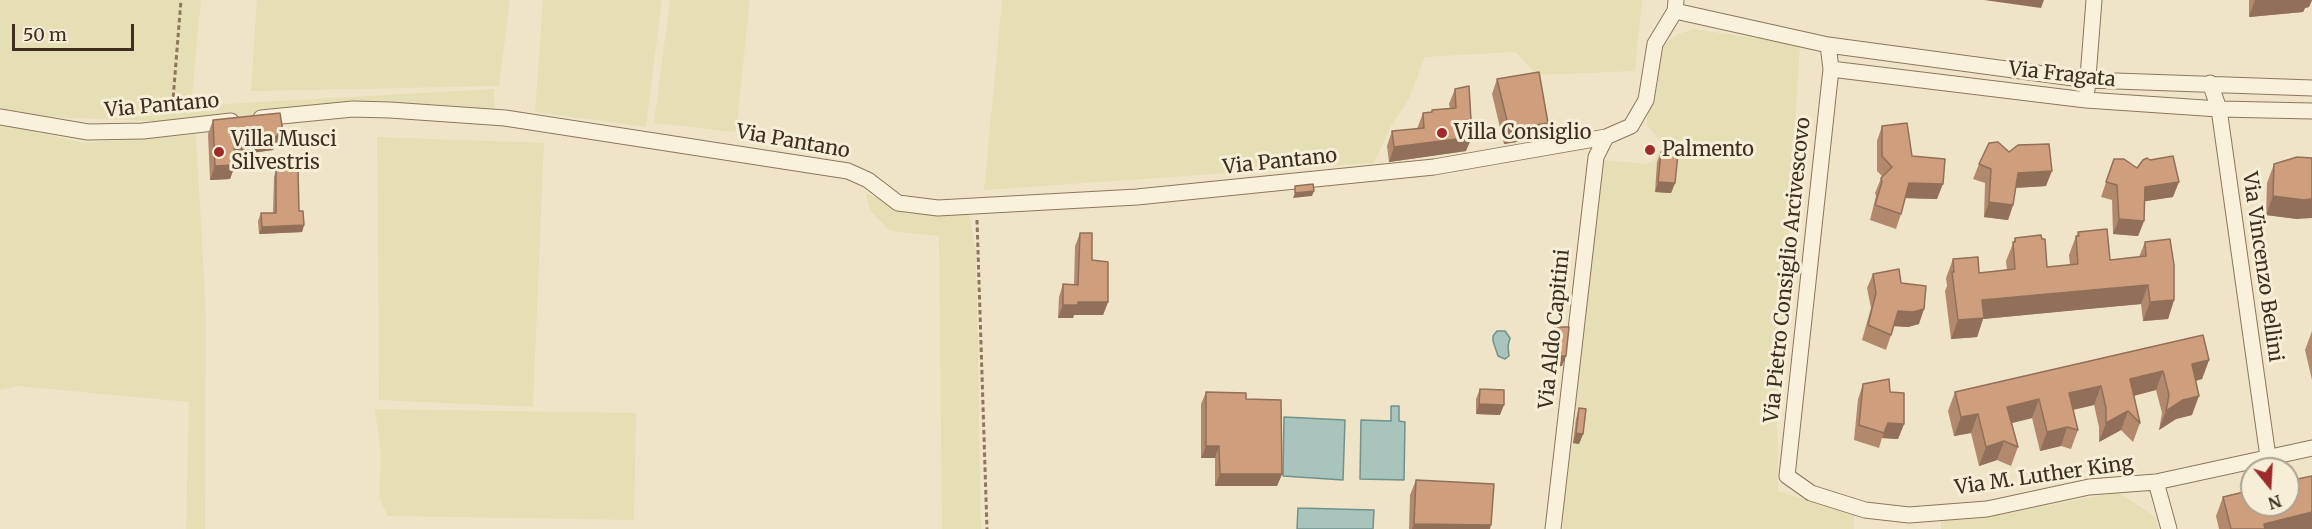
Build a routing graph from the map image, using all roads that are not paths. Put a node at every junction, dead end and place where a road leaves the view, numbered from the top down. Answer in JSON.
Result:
{"nodes":[{"id":1,"x":2094,"y":0,"type":"edge"},
{"id":2,"x":1675,"y":6,"type":"edge"},
{"id":3,"x":1828,"y":45,"type":"junction"},
{"id":4,"x":1831,"y":69,"type":"junction"},
{"id":5,"x":2088,"y":80,"type":"junction"},
{"id":6,"x":2210,"y":83,"type":"junction"},
{"id":7,"x":2312,"y":88,"type":"edge"},
{"id":8,"x":2086,"y":100,"type":"junction"},
{"id":9,"x":2219,"y":110,"type":"junction"},
{"id":10,"x":2312,"y":111,"type":"edge"},
{"id":11,"x":0,"y":117,"type":"edge"},
{"id":12,"x":1606,"y":137,"type":"junction"},
{"id":13,"x":2312,"y":448,"type":"edge"},
{"id":14,"x":2268,"y":457,"type":"joint"},
{"id":15,"x":2240,"y":463,"type":"edge"},
{"id":16,"x":1788,"y":476,"type":"joint"},
{"id":17,"x":2156,"y":482,"type":"junction"},
{"id":18,"x":1553,"y":529,"type":"edge"},
{"id":19,"x":2169,"y":529,"type":"edge"}],
"edges":[{"from":1,"to":5,"type":"street"},
{"from":2,"to":3,"type":"street","name":"Via Fragata"},
{"from":2,"to":12,"type":"street","name":"Via Pantano"},
{"from":3,"to":4,"type":"street"},
{"from":3,"to":5,"type":"street","name":"Via Fragata"},
{"from":4,"to":8,"type":"street","name":"Via Fragata"},
{"from":4,"to":16,"type":"street","name":"Via Pietro Consiglio Arcivescovo"},
{"from":5,"to":6,"type":"street","name":"Via Fragata"},
{"from":5,"to":8,"type":"street"},
{"from":6,"to":7,"type":"street","name":"Via Fragata"},
{"from":6,"to":9,"type":"street","name":"Via Vincenzo Bellini"},
{"from":8,"to":9,"type":"street","name":"Via Fragata"},
{"from":9,"to":10,"type":"street","name":"Via Fragata"},
{"from":9,"to":14,"type":"street","name":"Via Vincenzo Bellini"},
{"from":11,"to":12,"type":"street","name":"Via Pantano"},
{"from":12,"to":18,"type":"street","name":"Via Aldo Capitini"},
{"from":13,"to":14,"type":"street","name":"Via M. Luther King"},
{"from":15,"to":17,"type":"street","name":"Via M. Luther King"},
{"from":16,"to":17,"type":"street","name":"Via M. Luther King"},
{"from":17,"to":19,"type":"street"}]}
